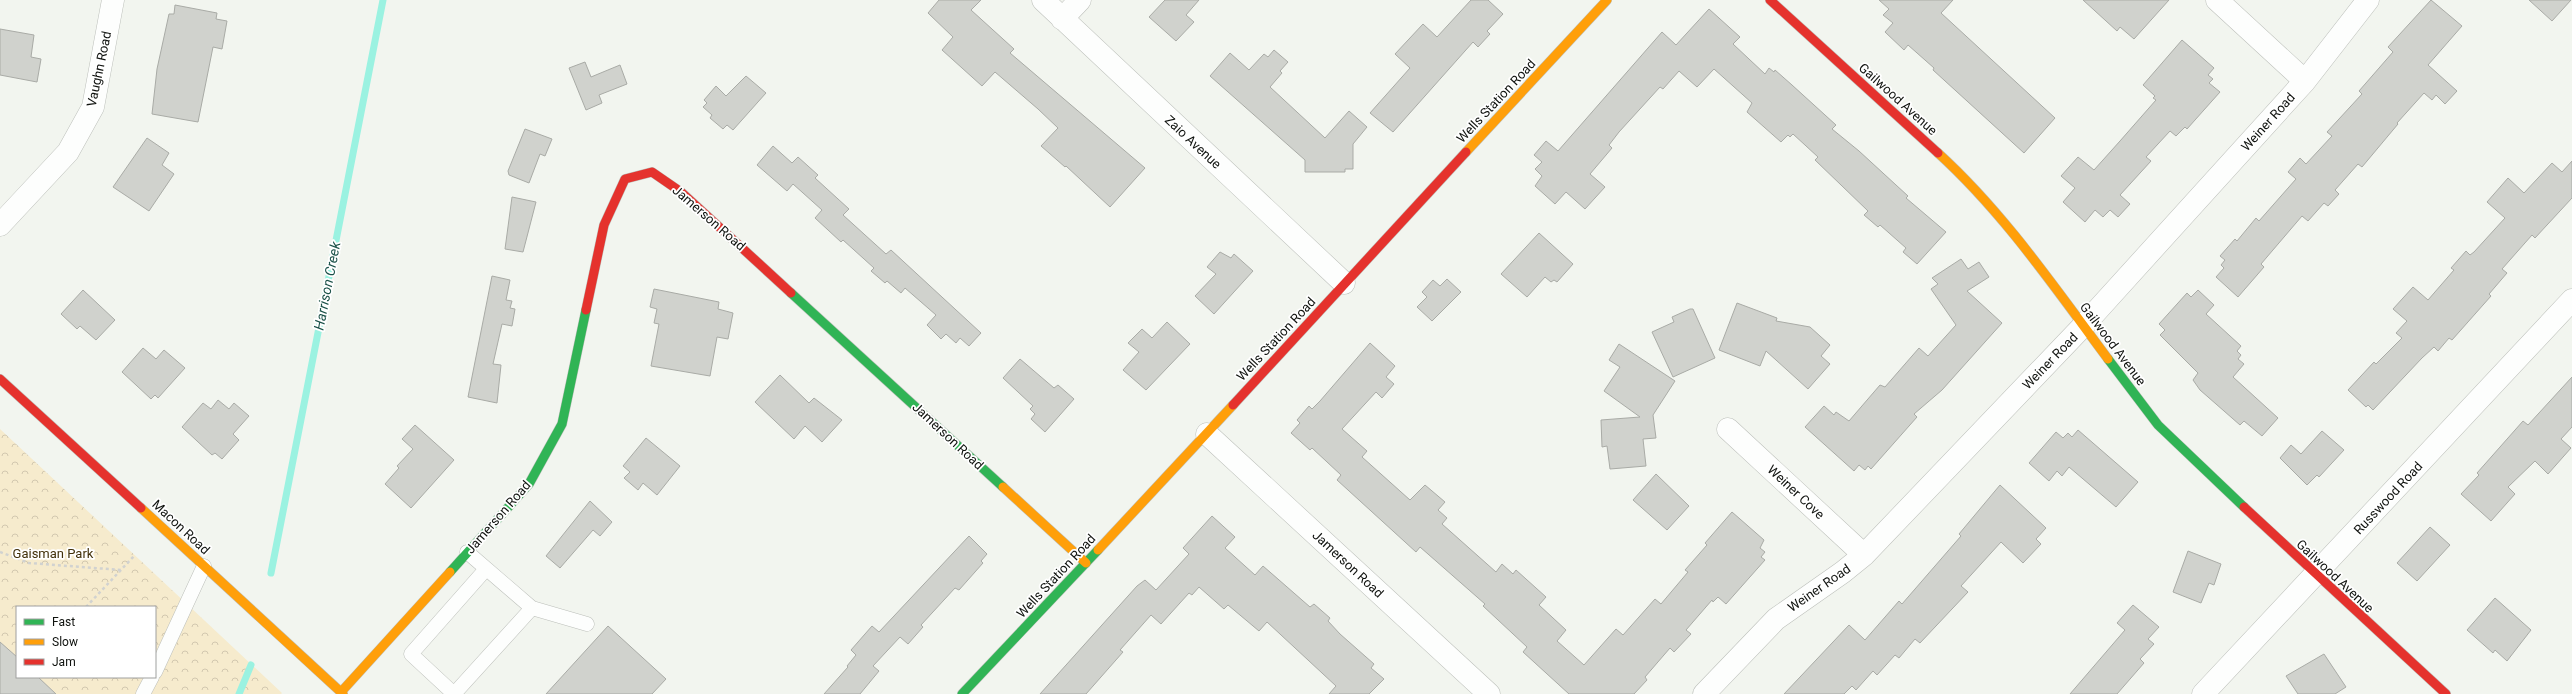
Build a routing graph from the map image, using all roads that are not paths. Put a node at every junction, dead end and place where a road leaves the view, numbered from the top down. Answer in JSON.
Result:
{"nodes":[{"id":1,"x":113,"y":0,"type":"edge"},
{"id":2,"x":1042,"y":0,"type":"edge"},
{"id":3,"x":1080,"y":0,"type":"edge"},
{"id":4,"x":1607,"y":0,"type":"edge"},
{"id":5,"x":1770,"y":0,"type":"edge"},
{"id":6,"x":2217,"y":0,"type":"edge"},
{"id":7,"x":2368,"y":0,"type":"edge"},
{"id":8,"x":1062,"y":19,"type":"junction"},
{"id":9,"x":2306,"y":81,"type":"junction"},
{"id":10,"x":0,"y":225,"type":"edge"},
{"id":11,"x":1344,"y":283,"type":"junction"},
{"id":12,"x":2572,"y":300,"type":"edge"},
{"id":13,"x":2083,"y":326,"type":"junction"},
{"id":14,"x":0,"y":379,"type":"edge"},
{"id":15,"x":1728,"y":429,"type":"dead end"},
{"id":16,"x":1207,"y":434,"type":"junction"},
{"id":17,"x":467,"y":552,"type":"junction"},
{"id":18,"x":1864,"y":555,"type":"junction"},
{"id":19,"x":1086,"y":563,"type":"junction"},
{"id":20,"x":204,"y":566,"type":"junction"},
{"id":21,"x":486,"y":569,"type":"junction"},
{"id":22,"x":2316,"y":576,"type":"junction"},
{"id":23,"x":532,"y":608,"type":"junction"},
{"id":24,"x":588,"y":624,"type":"dead end"},
{"id":25,"x":156,"y":670,"type":"edge"},
{"id":26,"x":151,"y":678,"type":"edge"},
{"id":27,"x":342,"y":693,"type":"edge"},
{"id":28,"x":143,"y":694,"type":"edge"},
{"id":29,"x":454,"y":694,"type":"edge"},
{"id":30,"x":962,"y":694,"type":"edge"},
{"id":31,"x":1489,"y":694,"type":"edge"},
{"id":32,"x":1704,"y":694,"type":"edge"},
{"id":33,"x":2203,"y":694,"type":"edge"},
{"id":34,"x":2446,"y":694,"type":"edge"}],
"edges":[{"from":1,"to":10,"type":"street","name":"Vaughn Road"},
{"from":2,"to":8,"type":"street","name":"Zaio Avenue"},
{"from":3,"to":8,"type":"street"},
{"from":4,"to":11,"type":"street","name":"Wells Station Road"},
{"from":5,"to":13,"type":"street","name":"Gailwood Avenue"},
{"from":6,"to":9,"type":"street"},
{"from":7,"to":9,"type":"street","name":"Weiner Road"},
{"from":8,"to":11,"type":"street","name":"Zaio Avenue"},
{"from":9,"to":13,"type":"street","name":"Weiner Road"},
{"from":11,"to":16,"type":"street","name":"Wells Station Road"},
{"from":12,"to":22,"type":"street","name":"Russwood Road"},
{"from":13,"to":18,"type":"street","name":"Weiner Road"},
{"from":13,"to":22,"type":"street","name":"Gailwood Avenue"},
{"from":14,"to":20,"type":"street","name":"Macon Road"},
{"from":15,"to":18,"type":"street","name":"Weiner Cove"},
{"from":16,"to":19,"type":"street","name":"Wells Station Road"},
{"from":16,"to":31,"type":"street","name":"Jamerson Road"},
{"from":17,"to":19,"type":"street","name":"Jamerson Road"},
{"from":17,"to":21,"type":"lane"},
{"from":17,"to":27,"type":"street","name":"Jamerson Road"},
{"from":18,"to":32,"type":"street","name":"Weiner Road"},
{"from":19,"to":30,"type":"street","name":"Wells Station Road"},
{"from":20,"to":25,"type":"lane"},
{"from":20,"to":27,"type":"street","name":"Macon Road"},
{"from":21,"to":23,"type":"lane"},
{"from":21,"to":29,"type":"lane"},
{"from":22,"to":33,"type":"street","name":"Russwood Road"},
{"from":22,"to":34,"type":"street","name":"Gailwood Avenue"},
{"from":23,"to":24,"type":"lane"},
{"from":23,"to":29,"type":"lane"},
{"from":26,"to":28,"type":"lane"}]}
